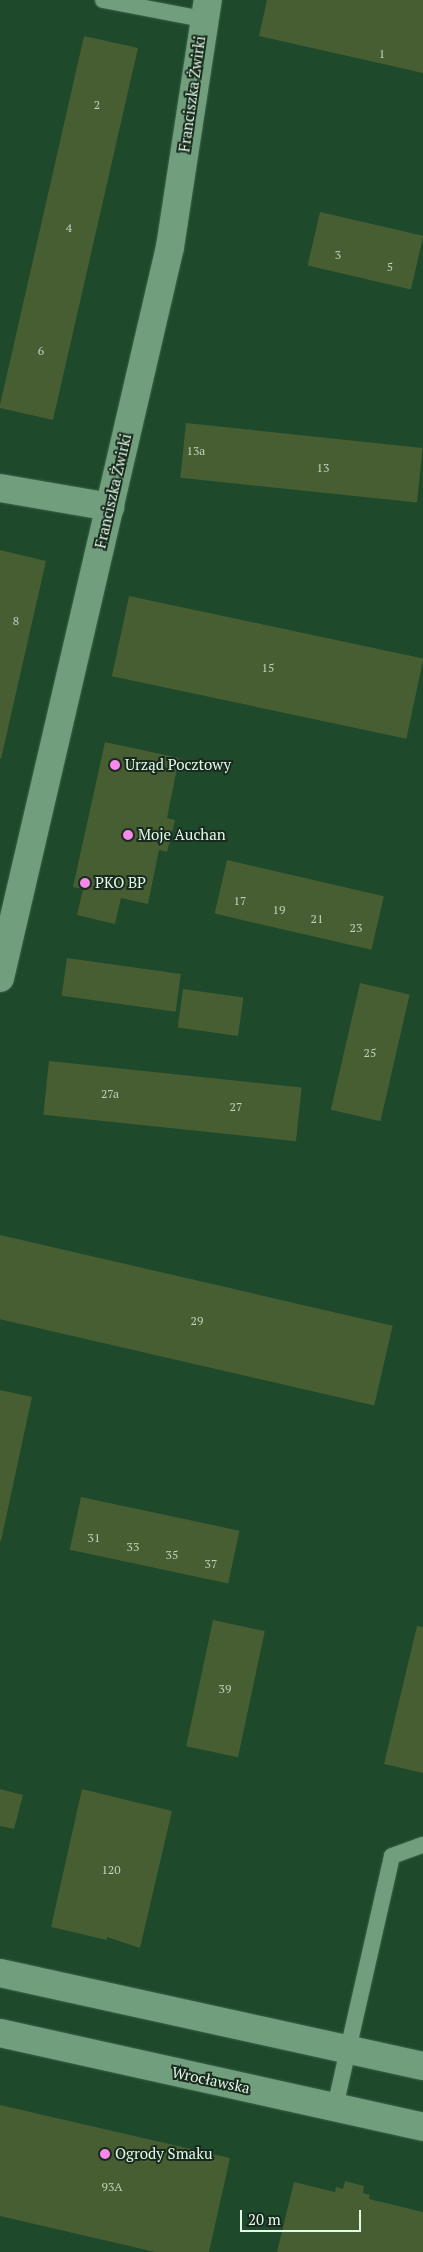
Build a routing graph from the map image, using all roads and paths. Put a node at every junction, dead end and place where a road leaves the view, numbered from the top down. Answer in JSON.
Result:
{"nodes":[{"id":1,"x":103,"y":0,"type":"edge"},
{"id":2,"x":206,"y":10,"type":"edge"},
{"id":3,"x":0,"y":488,"type":"edge"},
{"id":4,"x":110,"y":507,"type":"junction"},
{"id":5,"x":0,"y":978,"type":"edge"},
{"id":6,"x":423,"y":1845,"type":"edge"},
{"id":7,"x":0,"y":1973,"type":"edge"},
{"id":8,"x":0,"y":2033,"type":"edge"},
{"id":9,"x":348,"y":2048,"type":"junction"},
{"id":10,"x":423,"y":2066,"type":"edge"},
{"id":11,"x":335,"y":2107,"type":"junction"},
{"id":12,"x":423,"y":2127,"type":"edge"}],
"edges":[{"from":1,"to":2,"type":"lane"},
{"from":2,"to":4,"type":"street","name":"Franciszka Żwirki"},
{"from":3,"to":4,"type":"street"},
{"from":4,"to":5,"type":"street","name":"Franciszka Żwirki"},
{"from":6,"to":9,"type":"lane"},
{"from":7,"to":9,"type":"street"},
{"from":8,"to":11,"type":"street","name":"Wrocławska"},
{"from":9,"to":10,"type":"street"},
{"from":9,"to":11,"type":"lane"},
{"from":11,"to":12,"type":"street","name":"Wrocławska"}]}
